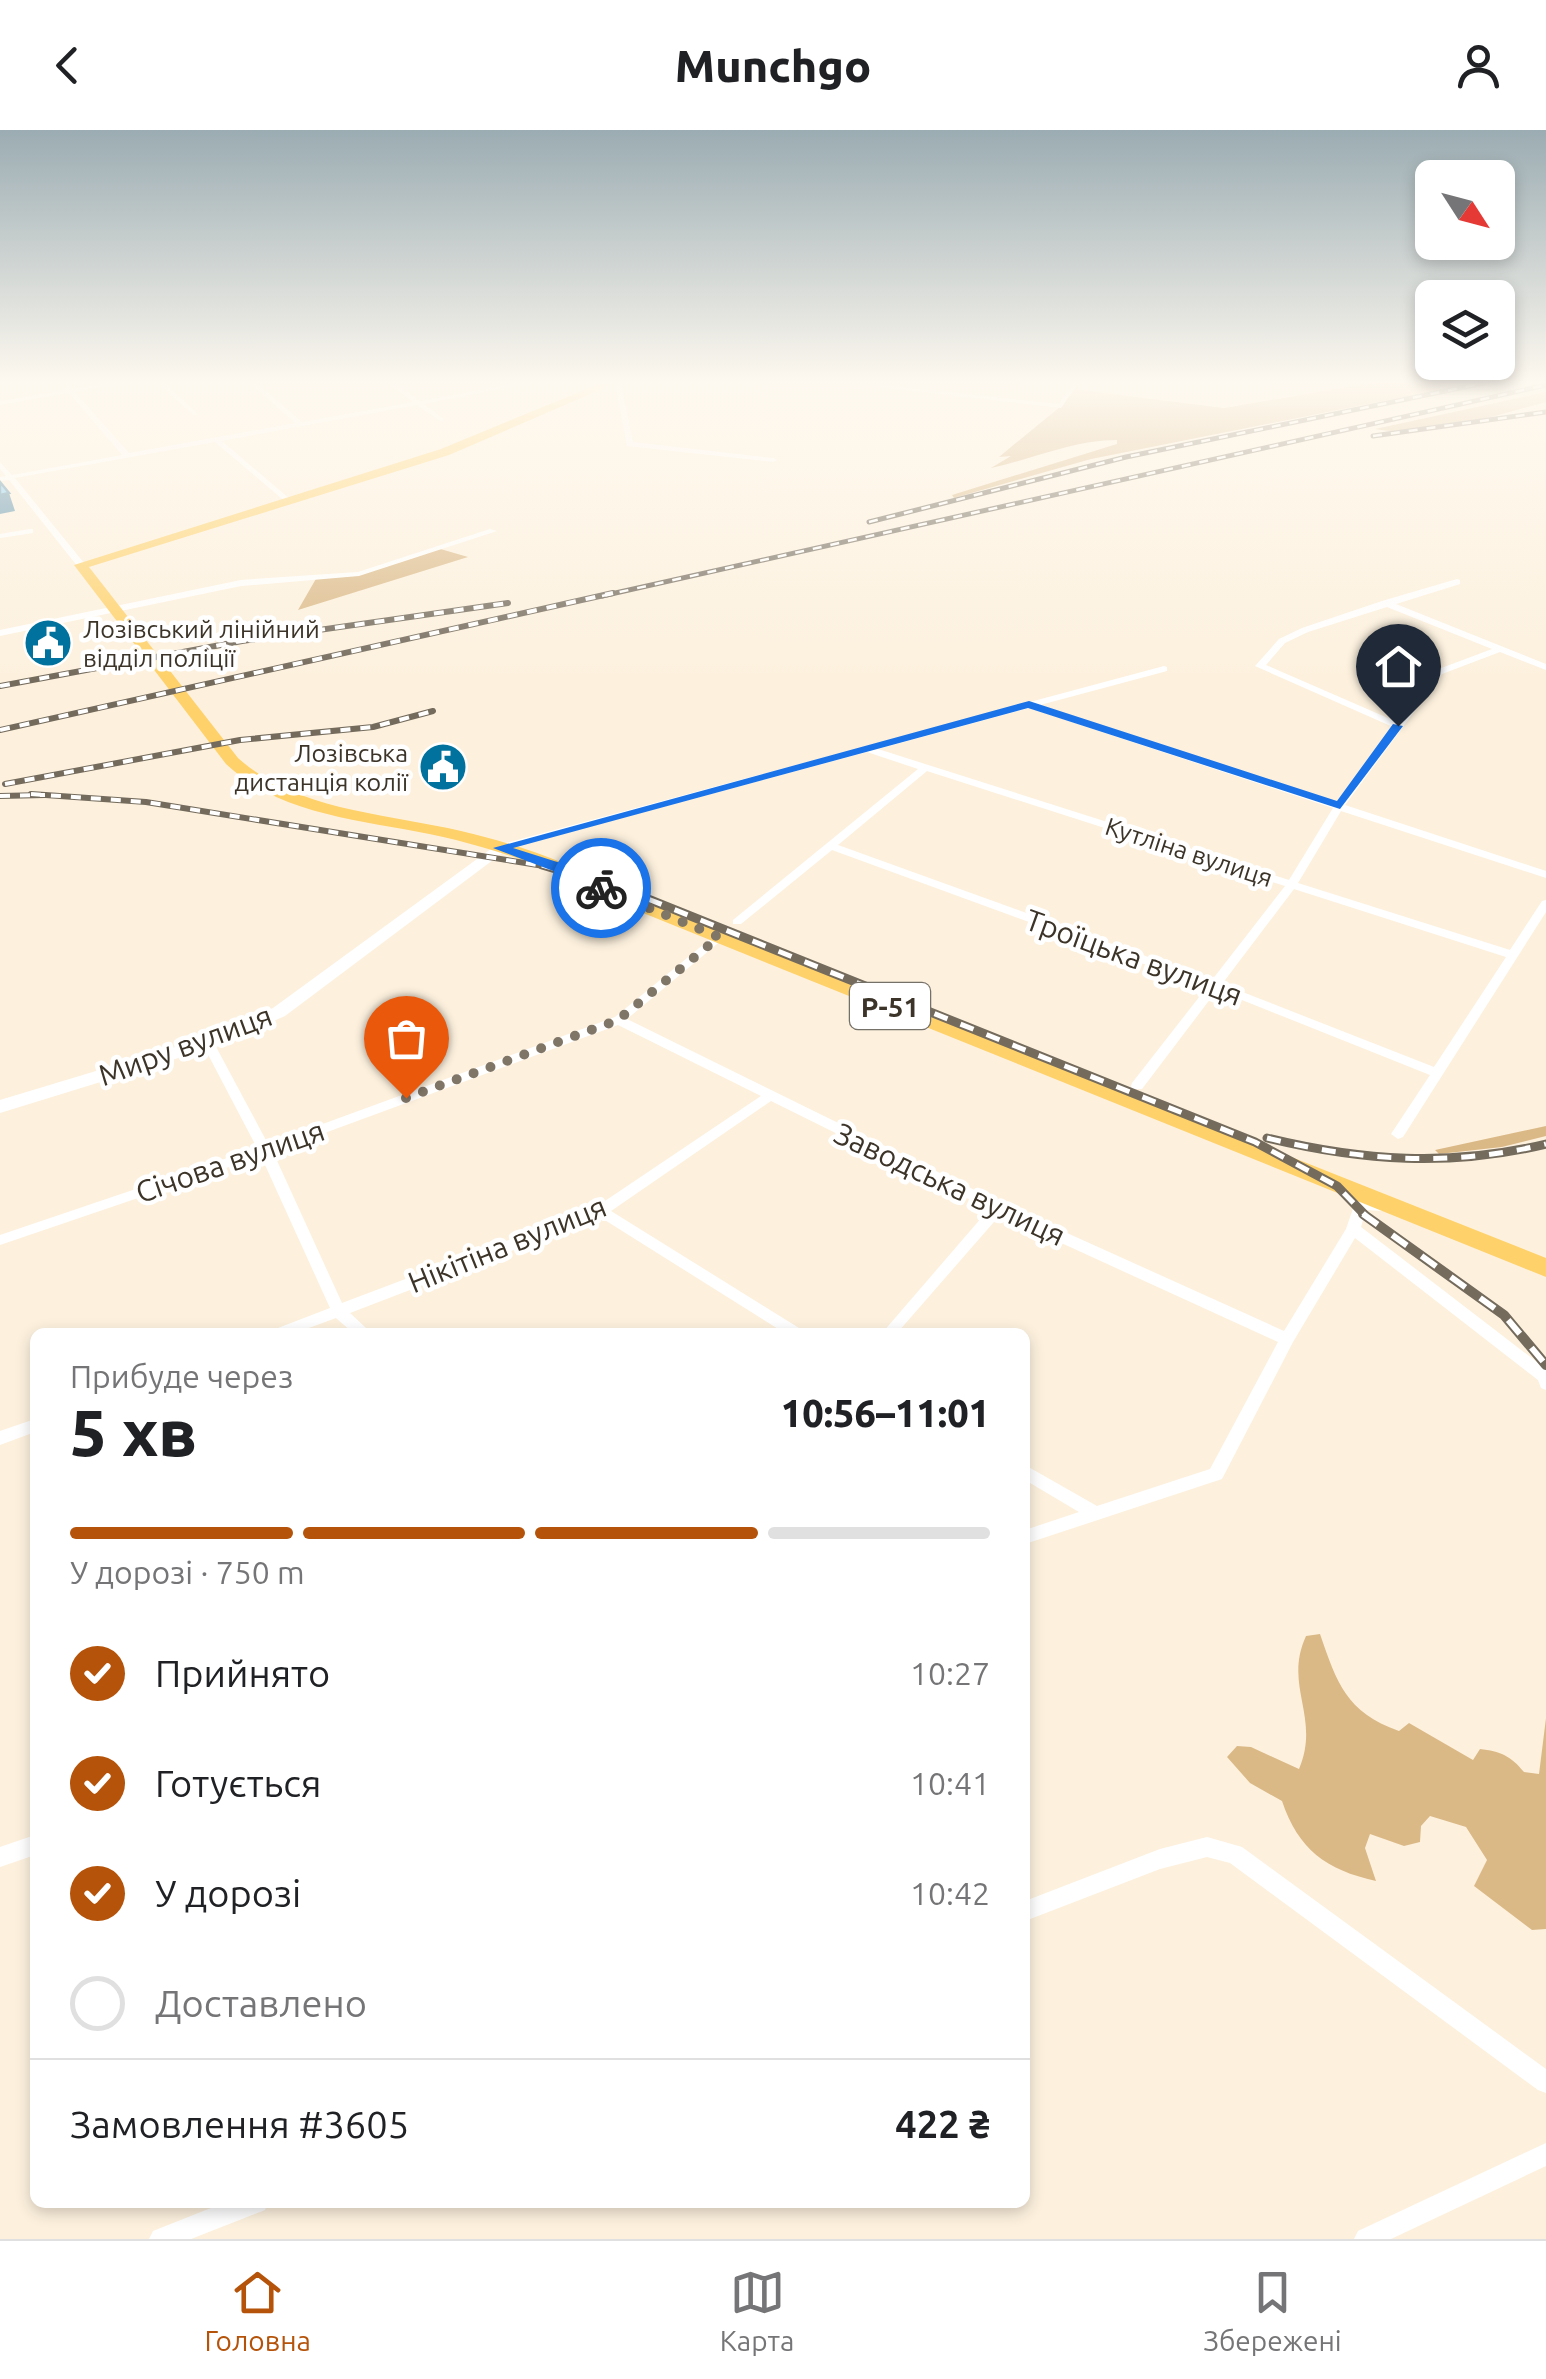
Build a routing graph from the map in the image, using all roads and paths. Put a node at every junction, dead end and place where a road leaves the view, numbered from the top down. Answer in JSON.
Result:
{"nodes":[{"id":1,"x":8,"y":481,"type":"edge"},
{"id":2,"x":264,"y":481,"type":"edge"},
{"id":3,"x":353,"y":481,"type":"edge"},
{"id":4,"x":288,"y":502,"type":"junction"},
{"id":5,"x":30,"y":531,"type":"dead end"},
{"id":6,"x":494,"y":532,"type":"dead end"},
{"id":7,"x":0,"y":536,"type":"edge"},
{"id":8,"x":81,"y":565,"type":"junction"},
{"id":9,"x":1456,"y":582,"type":"dead end"},
{"id":10,"x":1384,"y":603,"type":"junction"},
{"id":11,"x":113,"y":608,"type":"junction"},
{"id":12,"x":0,"y":633,"type":"edge"},
{"id":13,"x":1499,"y":649,"type":"junction"},
{"id":14,"x":1546,"y":667,"type":"edge"},
{"id":15,"x":1164,"y":669,"type":"dead end"},
{"id":16,"x":1029,"y":704,"type":"junction"},
{"id":17,"x":1398,"y":726,"type":"junction"},
{"id":18,"x":866,"y":748,"type":"junction"},
{"id":19,"x":924,"y":768,"type":"junction"},
{"id":20,"x":1340,"y":806,"type":"junction"},
{"id":21,"x":830,"y":846,"type":"junction"},
{"id":22,"x":499,"y":848,"type":"junction"},
{"id":23,"x":1546,"y":875,"type":"edge"},
{"id":24,"x":1292,"y":884,"type":"junction"},
{"id":25,"x":1546,"y":902,"type":"edge"},
{"id":26,"x":738,"y":922,"type":"dead end"},
{"id":27,"x":719,"y":937,"type":"junction"},
{"id":28,"x":1512,"y":955,"type":"junction"},
{"id":29,"x":1214,"y":985,"type":"junction"},
{"id":30,"x":618,"y":1020,"type":"junction"},
{"id":31,"x":208,"y":1043,"type":"junction"},
{"id":32,"x":1435,"y":1072,"type":"junction"},
{"id":33,"x":1137,"y":1086,"type":"dead end"},
{"id":34,"x":768,"y":1097,"type":"junction"},
{"id":35,"x":0,"y":1107,"type":"edge"},
{"id":36,"x":1398,"y":1134,"type":"dead end"},
{"id":37,"x":265,"y":1150,"type":"junction"},
{"id":38,"x":1378,"y":1207,"type":"dead end"},
{"id":39,"x":998,"y":1208,"type":"junction"},
{"id":40,"x":601,"y":1211,"type":"junction"},
{"id":41,"x":1353,"y":1229,"type":"junction"},
{"id":42,"x":0,"y":1240,"type":"edge"},
{"id":43,"x":1546,"y":1268,"type":"edge"},
{"id":44,"x":339,"y":1312,"type":"junction"},
{"id":45,"x":294,"y":1328,"type":"edge"},
{"id":46,"x":357,"y":1328,"type":"edge"},
{"id":47,"x":788,"y":1328,"type":"edge"},
{"id":48,"x":893,"y":1328,"type":"edge"},
{"id":49,"x":1287,"y":1339,"type":"junction"},
{"id":50,"x":1546,"y":1384,"type":"edge"},
{"id":51,"x":30,"y":1426,"type":"edge"},
{"id":52,"x":0,"y":1438,"type":"edge"},
{"id":53,"x":1030,"y":1475,"type":"edge"},
{"id":54,"x":1096,"y":1514,"type":"junction"},
{"id":55,"x":1030,"y":1535,"type":"edge"},
{"id":56,"x":30,"y":1847,"type":"edge"},
{"id":57,"x":0,"y":1856,"type":"edge"},
{"id":58,"x":1030,"y":1909,"type":"edge"},
{"id":59,"x":1546,"y":2082,"type":"edge"},
{"id":60,"x":1546,"y":2154,"type":"edge"},
{"id":61,"x":242,"y":2208,"type":"edge"},
{"id":62,"x":162,"y":2239,"type":"edge"},
{"id":63,"x":1366,"y":2239,"type":"edge"}],
"edges":[{"from":1,"to":8,"type":"street"},
{"from":2,"to":4,"type":"street"},
{"from":3,"to":4,"type":"main road"},
{"from":4,"to":8,"type":"main road"},
{"from":5,"to":7,"type":"street"},
{"from":6,"to":11,"type":"street"},
{"from":8,"to":11,"type":"main road","number":"Р-51"},
{"from":9,"to":10,"type":"street"},
{"from":10,"to":13,"type":"street"},
{"from":10,"to":17,"type":"street"},
{"from":11,"to":12,"type":"street"},
{"from":11,"to":22,"type":"main road","number":"Р-51"},
{"from":13,"to":14,"type":"street"},
{"from":13,"to":17,"type":"street"},
{"from":15,"to":16,"type":"street"},
{"from":16,"to":18,"type":"street"},
{"from":16,"to":20,"type":"street"},
{"from":17,"to":20,"type":"street"},
{"from":18,"to":19,"type":"street","name":"Кутліна вулиця"},
{"from":18,"to":22,"type":"street"},
{"from":19,"to":21,"type":"street"},
{"from":19,"to":24,"type":"street","name":"Кутліна вулиця"},
{"from":20,"to":23,"type":"street"},
{"from":20,"to":24,"type":"street"},
{"from":21,"to":26,"type":"street"},
{"from":21,"to":29,"type":"street","name":"Троїцька вулиця"},
{"from":22,"to":27,"type":"main road","number":"Р-51"},
{"from":22,"to":31,"type":"main road","name":"Миру вулиця"},
{"from":24,"to":28,"type":"street","name":"Кутліна вулиця"},
{"from":24,"to":29,"type":"street"},
{"from":25,"to":28,"type":"street"},
{"from":27,"to":30,"type":"street","name":"Січова вулиця"},
{"from":27,"to":43,"type":"main road","number":"Р-51"},
{"from":28,"to":32,"type":"street"},
{"from":29,"to":32,"type":"street","name":"Троїцька вулиця"},
{"from":29,"to":33,"type":"street"},
{"from":30,"to":34,"type":"street","name":"Заводська вулиця"},
{"from":30,"to":37,"type":"street","name":"Січова вулиця"},
{"from":31,"to":35,"type":"main road","name":"Миру вулиця"},
{"from":31,"to":37,"type":"street"},
{"from":32,"to":36,"type":"street"},
{"from":34,"to":39,"type":"street","name":"Заводська вулиця"},
{"from":34,"to":40,"type":"street","name":"Нікітіна вулиця"},
{"from":37,"to":42,"type":"street","name":"Січова вулиця"},
{"from":37,"to":44,"type":"street"},
{"from":38,"to":41,"type":"street"},
{"from":39,"to":48,"type":"street"},
{"from":39,"to":49,"type":"street","name":"Заводська вулиця"},
{"from":40,"to":44,"type":"street","name":"Нікітіна вулиця"},
{"from":40,"to":47,"type":"street"},
{"from":41,"to":49,"type":"street"},
{"from":41,"to":50,"type":"street"},
{"from":44,"to":45,"type":"street","name":"Нікітіна вулиця"},
{"from":44,"to":46,"type":"street"},
{"from":49,"to":54,"type":"street"},
{"from":51,"to":52,"type":"street"},
{"from":53,"to":54,"type":"street"},
{"from":54,"to":55,"type":"street"},
{"from":56,"to":57,"type":"street"},
{"from":58,"to":59,"type":"street"},
{"from":60,"to":63,"type":"street"},
{"from":61,"to":62,"type":"street"}]}
